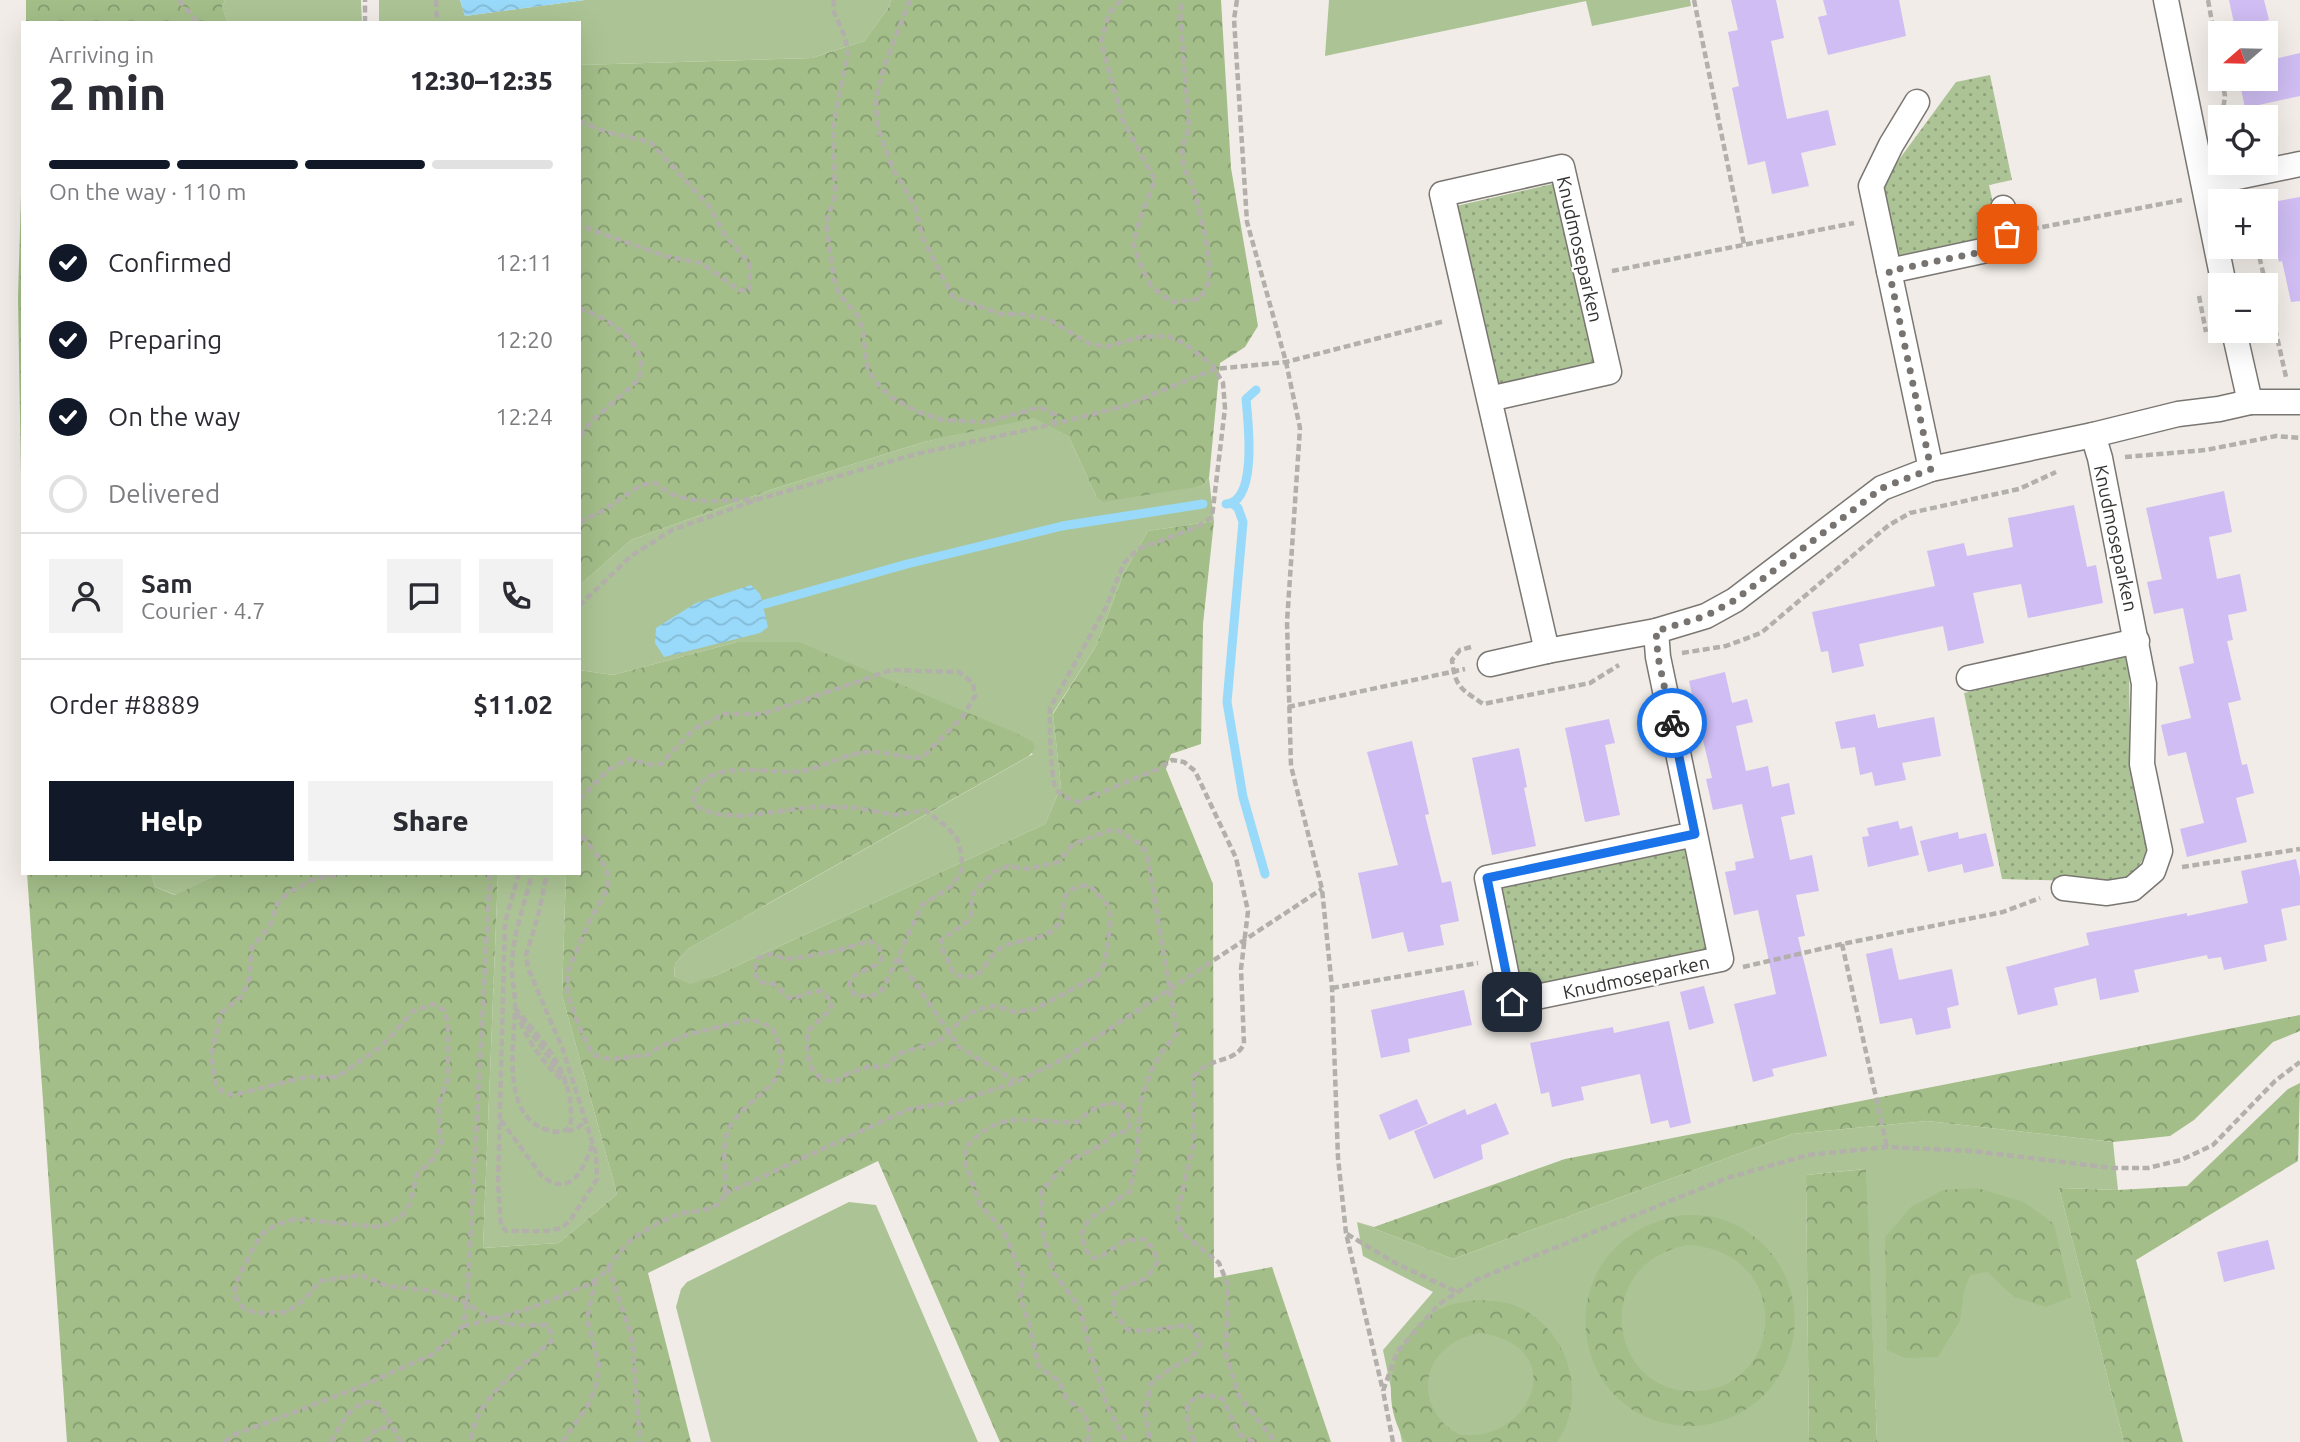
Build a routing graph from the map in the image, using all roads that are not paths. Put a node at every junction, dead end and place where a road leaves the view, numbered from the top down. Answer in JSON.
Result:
{"nodes":[{"id":1,"x":2166,"y":0,"type":"edge"},
{"id":2,"x":1917,"y":102,"type":"dead end"},
{"id":3,"x":2300,"y":164,"type":"edge"},
{"id":4,"x":2205,"y":188,"type":"junction"},
{"id":5,"x":2003,"y":208,"type":"dead end"},
{"id":6,"x":1889,"y":271,"type":"junction"},
{"id":7,"x":2222,"y":273,"type":"edge"},
{"id":8,"x":2237,"y":343,"type":"edge"},
{"id":9,"x":1489,"y":399,"type":"junction"},
{"id":10,"x":2250,"y":402,"type":"junction"},
{"id":11,"x":2296,"y":402,"type":"edge"},
{"id":12,"x":2096,"y":447,"type":"junction"},
{"id":13,"x":1931,"y":469,"type":"junction"},
{"id":14,"x":1656,"y":631,"type":"junction"},
{"id":15,"x":2137,"y":641,"type":"junction"},
{"id":16,"x":1547,"y":651,"type":"junction"},
{"id":17,"x":1490,"y":664,"type":"road end"},
{"id":18,"x":1969,"y":678,"type":"dead end"},
{"id":19,"x":1695,"y":834,"type":"junction"},
{"id":20,"x":2064,"y":888,"type":"road end"}],
"edges":[{"from":1,"to":4,"type":"street"},
{"from":2,"to":6,"type":"street"},
{"from":3,"to":4,"type":"street"},
{"from":4,"to":7,"type":"street"},
{"from":5,"to":6,"type":"street"},
{"from":6,"to":13,"type":"street"},
{"from":8,"to":10,"type":"street"},
{"from":9,"to":9,"type":"street","name":"Knudmoseparken"},
{"from":9,"to":16,"type":"street","name":"Knudmoseparken"},
{"from":10,"to":11,"type":"street"},
{"from":10,"to":12,"type":"street"},
{"from":12,"to":13,"type":"street"},
{"from":12,"to":15,"type":"street","name":"Knudmoseparken"},
{"from":13,"to":14,"type":"street"},
{"from":14,"to":16,"type":"street"},
{"from":14,"to":19,"type":"street","name":"Knudmoseparken"},
{"from":15,"to":18,"type":"street"},
{"from":15,"to":20,"type":"street","name":"Knudmoseparken"},
{"from":16,"to":17,"type":"street"},
{"from":19,"to":19,"type":"street","name":"Knudmoseparken"}]}
